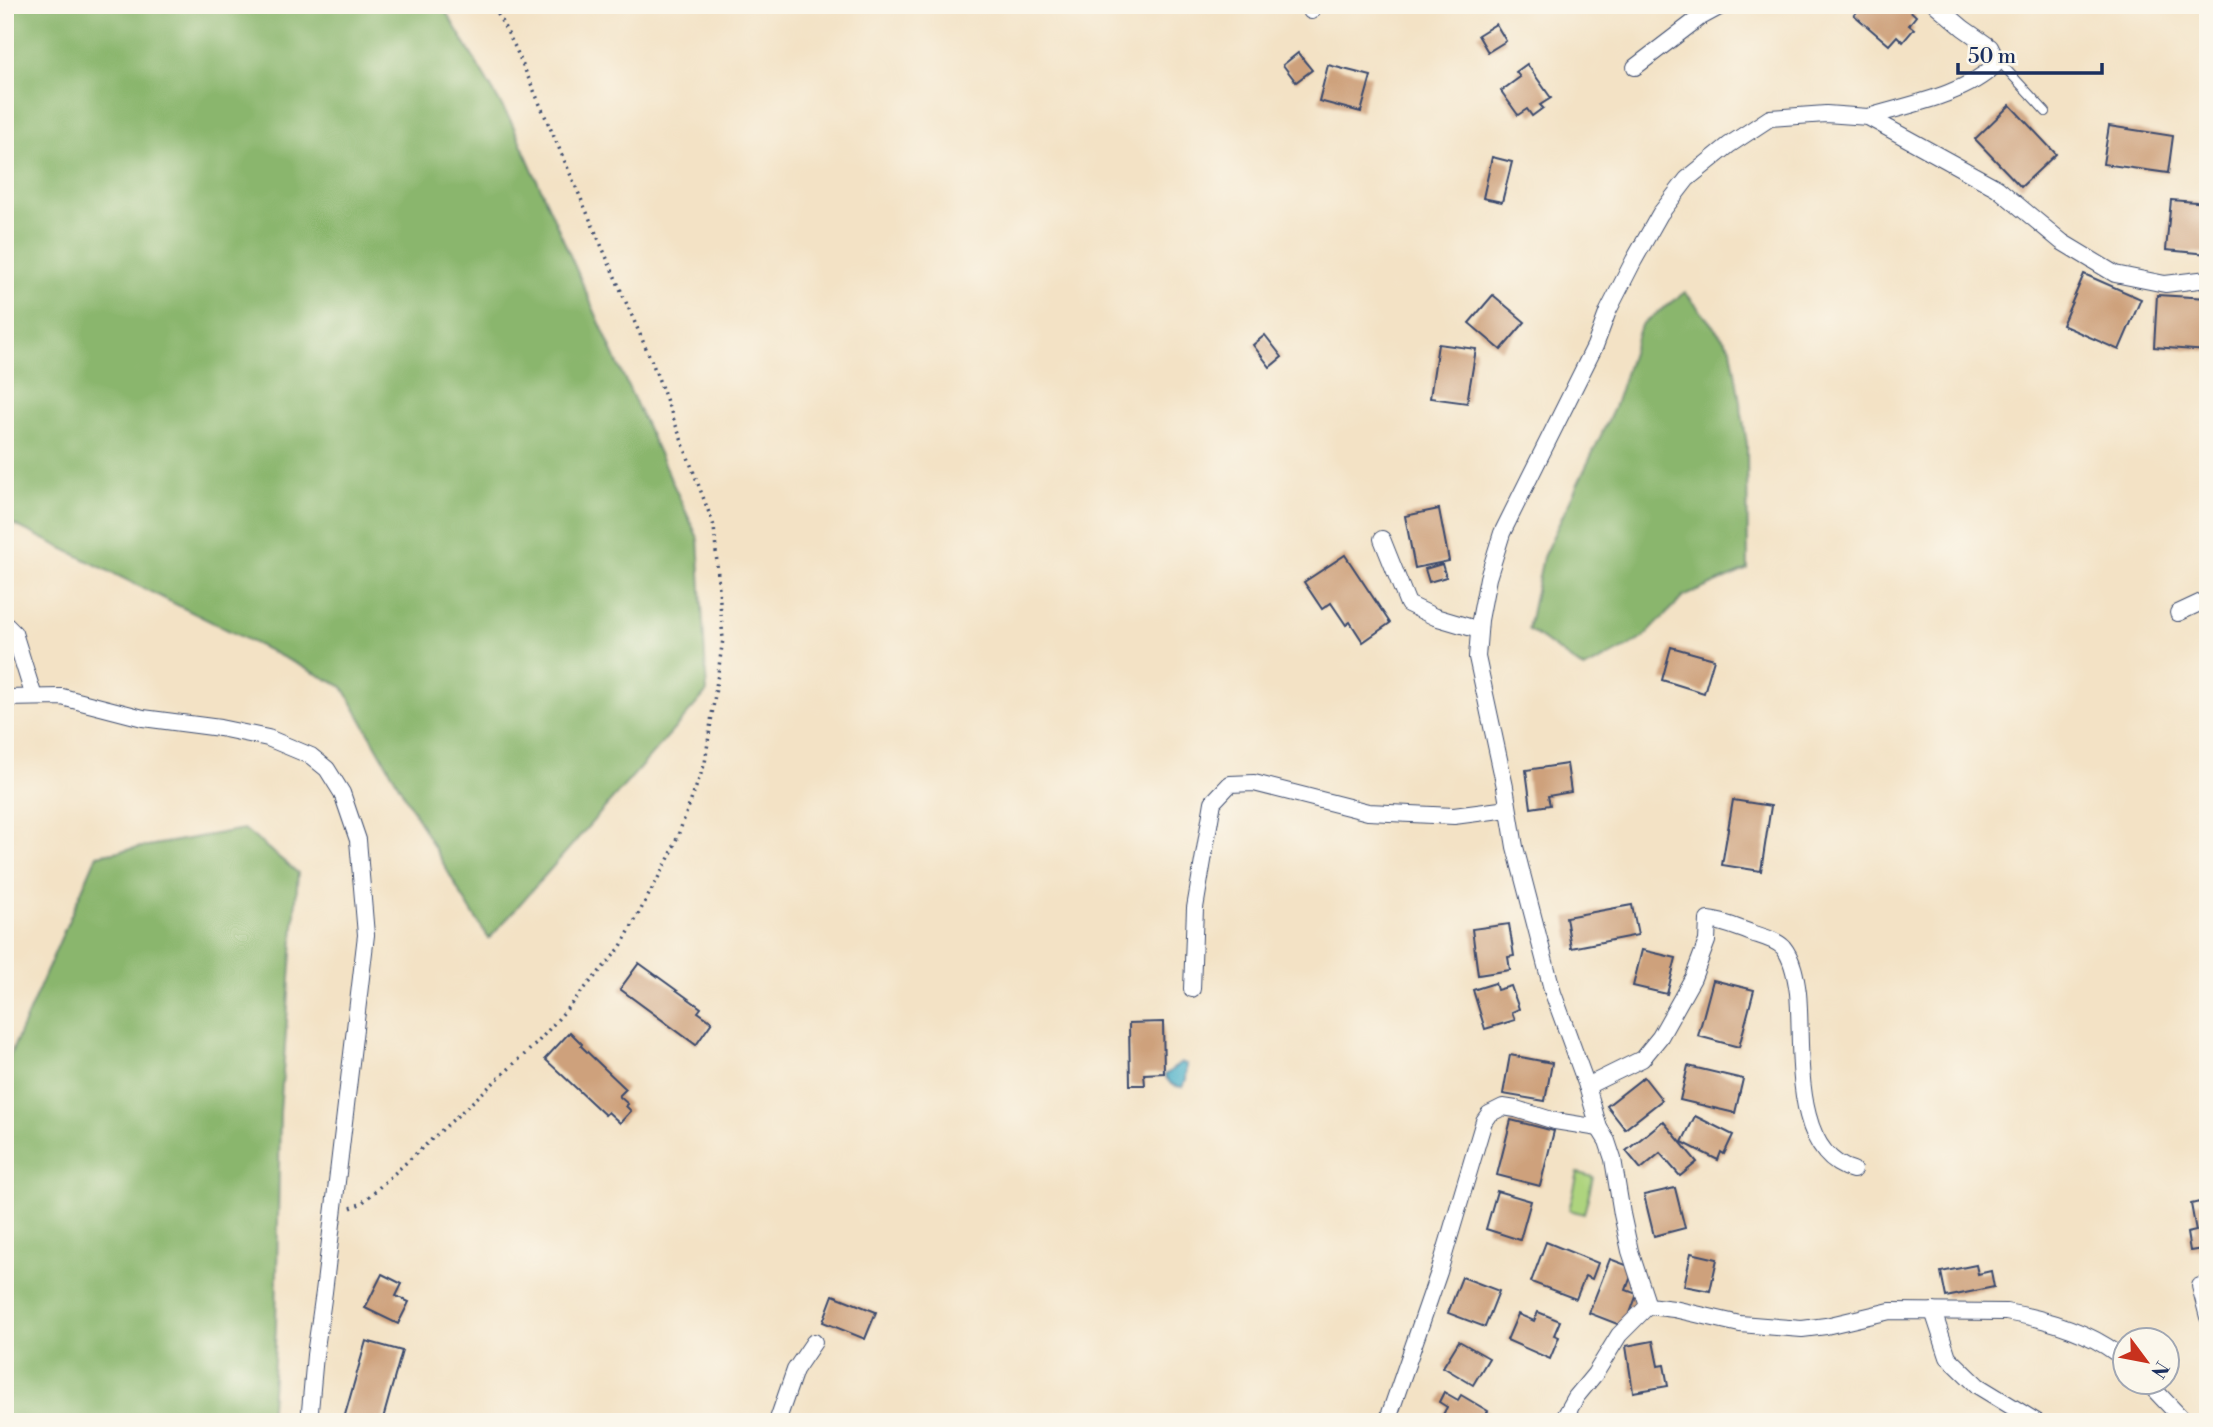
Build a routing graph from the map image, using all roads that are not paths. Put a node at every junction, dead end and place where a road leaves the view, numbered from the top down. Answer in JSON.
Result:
{"nodes":[{"id":1,"x":1723,"y":5,"type":"edge"},
{"id":2,"x":1936,"y":5,"type":"edge"},
{"id":3,"x":1995,"y":57,"type":"junction"},
{"id":4,"x":1635,"y":67,"type":"dead end"},
{"id":5,"x":2046,"y":112,"type":"dead end"},
{"id":6,"x":1868,"y":117,"type":"junction"},
{"id":7,"x":2208,"y":279,"type":"edge"},
{"id":8,"x":1382,"y":539,"type":"dead end"},
{"id":9,"x":2208,"y":599,"type":"edge"},
{"id":10,"x":2178,"y":613,"type":"dead end"},
{"id":11,"x":5,"y":624,"type":"edge"},
{"id":12,"x":1479,"y":630,"type":"junction"},
{"id":13,"x":34,"y":696,"type":"junction"},
{"id":14,"x":5,"y":698,"type":"edge"},
{"id":15,"x":1508,"y":808,"type":"junction"},
{"id":16,"x":1192,"y":989,"type":"dead end"},
{"id":17,"x":1587,"y":1086,"type":"junction"},
{"id":18,"x":1599,"y":1128,"type":"junction"},
{"id":19,"x":1853,"y":1170,"type":"dead end"},
{"id":20,"x":2200,"y":1286,"type":"dead end"},
{"id":21,"x":1648,"y":1306,"type":"junction"},
{"id":22,"x":1933,"y":1311,"type":"junction"},
{"id":23,"x":2208,"y":1317,"type":"edge"},
{"id":24,"x":814,"y":1342,"type":"dead end"},
{"id":25,"x":2112,"y":1350,"type":"edge"},
{"id":26,"x":2161,"y":1396,"type":"edge"},
{"id":27,"x":309,"y":1422,"type":"edge"},
{"id":28,"x":777,"y":1422,"type":"edge"},
{"id":29,"x":1387,"y":1422,"type":"edge"},
{"id":30,"x":1562,"y":1422,"type":"edge"},
{"id":31,"x":2037,"y":1422,"type":"edge"},
{"id":32,"x":2185,"y":1422,"type":"edge"}],
"edges":[{"from":1,"to":4,"type":"street"},
{"from":2,"to":3,"type":"street"},
{"from":3,"to":5,"type":"lane"},
{"from":3,"to":6,"type":"street"},
{"from":6,"to":7,"type":"street"},
{"from":6,"to":12,"type":"street"},
{"from":8,"to":12,"type":"street"},
{"from":9,"to":10,"type":"street"},
{"from":11,"to":13,"type":"street"},
{"from":12,"to":15,"type":"street"},
{"from":13,"to":14,"type":"street"},
{"from":13,"to":27,"type":"street"},
{"from":15,"to":16,"type":"street"},
{"from":15,"to":17,"type":"street"},
{"from":17,"to":18,"type":"street"},
{"from":17,"to":19,"type":"street"},
{"from":18,"to":21,"type":"street"},
{"from":18,"to":29,"type":"street"},
{"from":20,"to":23,"type":"street"},
{"from":21,"to":22,"type":"street"},
{"from":21,"to":30,"type":"street"},
{"from":22,"to":25,"type":"street"},
{"from":22,"to":31,"type":"street"},
{"from":24,"to":28,"type":"street"},
{"from":26,"to":32,"type":"street"}]}
